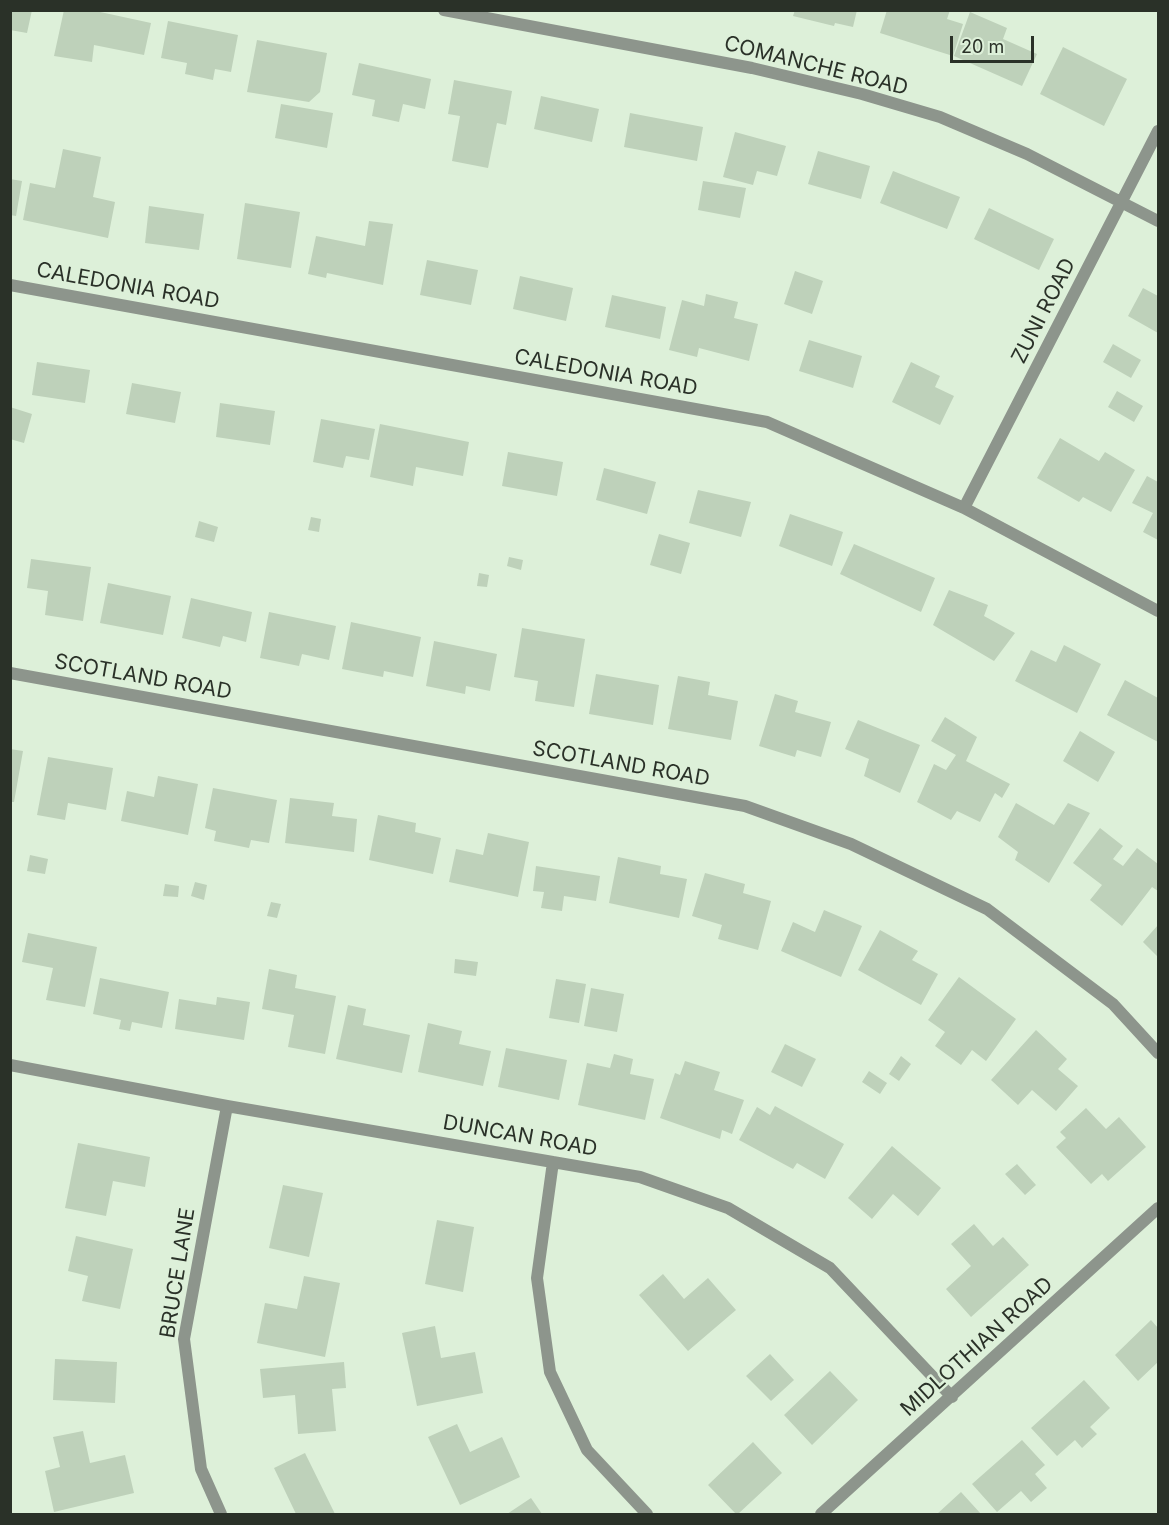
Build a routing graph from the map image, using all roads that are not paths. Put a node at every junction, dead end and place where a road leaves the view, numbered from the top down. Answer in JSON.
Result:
{"nodes":[{"id":1,"x":444,"y":10,"type":"edge"},
{"id":2,"x":1158,"y":131,"type":"edge"},
{"id":3,"x":1122,"y":202,"type":"junction"},
{"id":4,"x":1158,"y":221,"type":"edge"},
{"id":5,"x":10,"y":285,"type":"edge"},
{"id":6,"x":964,"y":508,"type":"junction"},
{"id":7,"x":1158,"y":611,"type":"edge"},
{"id":8,"x":10,"y":673,"type":"edge"},
{"id":9,"x":1158,"y":1053,"type":"edge"},
{"id":10,"x":10,"y":1065,"type":"edge"},
{"id":11,"x":227,"y":1106,"type":"junction"},
{"id":12,"x":553,"y":1162,"type":"junction"},
{"id":13,"x":1158,"y":1208,"type":"edge"},
{"id":14,"x":952,"y":1397,"type":"junction"},
{"id":15,"x":221,"y":1515,"type":"edge"},
{"id":16,"x":647,"y":1515,"type":"edge"},
{"id":17,"x":821,"y":1515,"type":"edge"}],
"edges":[{"from":1,"to":3,"type":"street","name":"COMANCHE ROAD"},
{"from":2,"to":3,"type":"street","name":"ZUNI ROAD"},
{"from":3,"to":4,"type":"street","name":"COMANCHE ROAD"},
{"from":3,"to":6,"type":"street","name":"ZUNI ROAD"},
{"from":5,"to":6,"type":"street","name":"CALEDONIA ROAD"},
{"from":6,"to":7,"type":"street","name":"CALEDONIA ROAD"},
{"from":8,"to":9,"type":"street","name":"SCOTLAND ROAD"},
{"from":10,"to":11,"type":"street","name":"DUNCAN ROAD"},
{"from":11,"to":12,"type":"street","name":"DUNCAN ROAD"},
{"from":11,"to":15,"type":"street","name":"BRUCE LANE"},
{"from":12,"to":14,"type":"street","name":"DUNCAN ROAD"},
{"from":12,"to":16,"type":"street"},
{"from":13,"to":14,"type":"street","name":"MIDLOTHIAN ROAD"},
{"from":14,"to":17,"type":"street","name":"MIDLOTHIAN ROAD"}]}
